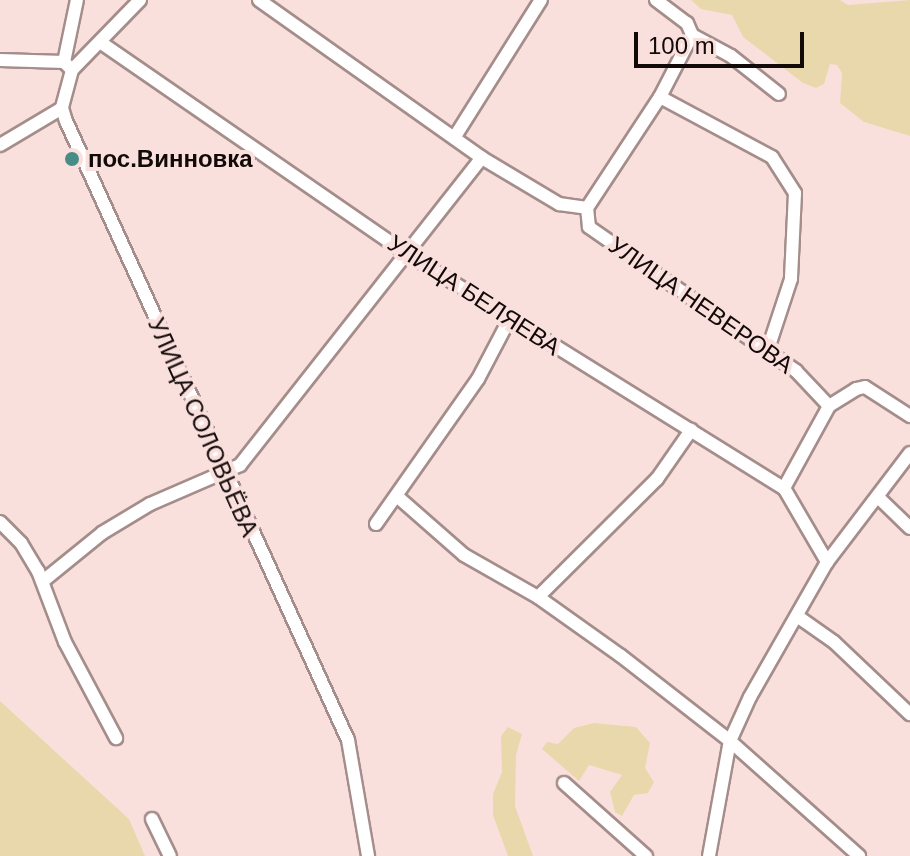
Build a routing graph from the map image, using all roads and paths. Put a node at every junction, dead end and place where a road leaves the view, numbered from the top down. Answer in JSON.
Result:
{"nodes":[{"id":1,"x":77,"y":0,"type":"edge"},
{"id":2,"x":140,"y":0,"type":"edge"},
{"id":3,"x":259,"y":0,"type":"edge"},
{"id":4,"x":541,"y":0,"type":"edge"},
{"id":5,"x":656,"y":0,"type":"edge"},
{"id":6,"x":692,"y":35,"type":"junction"},
{"id":7,"x":100,"y":42,"type":"junction"},
{"id":8,"x":0,"y":60,"type":"edge"},
{"id":9,"x":68,"y":66,"type":"junction"},
{"id":10,"x":779,"y":94,"type":"dead end"},
{"id":11,"x":660,"y":97,"type":"junction"},
{"id":12,"x":62,"y":108,"type":"junction"},
{"id":13,"x":454,"y":138,"type":"junction"},
{"id":14,"x":0,"y":145,"type":"edge"},
{"id":15,"x":482,"y":158,"type":"junction"},
{"id":16,"x":587,"y":208,"type":"junction"},
{"id":17,"x":409,"y":255,"type":"junction"},
{"id":18,"x":509,"y":320,"type":"junction"},
{"id":19,"x":767,"y":352,"type":"junction"},
{"id":20,"x":829,"y":406,"type":"junction"},
{"id":21,"x":910,"y":416,"type":"edge"},
{"id":22,"x":691,"y":430,"type":"junction"},
{"id":23,"x":910,"y":453,"type":"edge"},
{"id":24,"x":222,"y":472,"type":"junction"},
{"id":25,"x":784,"y":488,"type":"junction"},
{"id":26,"x":399,"y":498,"type":"junction"},
{"id":27,"x":879,"y":498,"type":"junction"},
{"id":28,"x":0,"y":522,"type":"edge"},
{"id":29,"x":376,"y":524,"type":"dead end"},
{"id":30,"x":910,"y":528,"type":"edge"},
{"id":31,"x":827,"y":562,"type":"junction"},
{"id":32,"x":43,"y":581,"type":"junction"},
{"id":33,"x":538,"y":597,"type":"junction"},
{"id":34,"x":797,"y":616,"type":"junction"},
{"id":35,"x":910,"y":714,"type":"edge"},
{"id":36,"x":116,"y":738,"type":"dead end"},
{"id":37,"x":730,"y":741,"type":"junction"},
{"id":38,"x":564,"y":783,"type":"dead end"},
{"id":39,"x":152,"y":819,"type":"dead end"},
{"id":40,"x":170,"y":856,"type":"edge"},
{"id":41,"x":368,"y":856,"type":"edge"},
{"id":42,"x":646,"y":856,"type":"edge"},
{"id":43,"x":709,"y":856,"type":"edge"},
{"id":44,"x":859,"y":856,"type":"edge"}],
"edges":[{"from":1,"to":9,"type":"street"},
{"from":2,"to":7,"type":"street"},
{"from":3,"to":13,"type":"street"},
{"from":4,"to":13,"type":"street"},
{"from":5,"to":6,"type":"street"},
{"from":6,"to":10,"type":"street"},
{"from":6,"to":11,"type":"street"},
{"from":7,"to":9,"type":"street"},
{"from":7,"to":17,"type":"street","name":"УЛИЦА БЕЛЯЕВА"},
{"from":8,"to":9,"type":"street"},
{"from":9,"to":12,"type":"street"},
{"from":11,"to":16,"type":"street"},
{"from":11,"to":19,"type":"street"},
{"from":12,"to":14,"type":"street"},
{"from":12,"to":24,"type":"street","name":"УЛИЦА СОЛОВЬЁВА"},
{"from":13,"to":15,"type":"street"},
{"from":15,"to":16,"type":"street"},
{"from":15,"to":17,"type":"street"},
{"from":16,"to":19,"type":"street","name":"УЛИЦА НЕВЕРОВА"},
{"from":17,"to":18,"type":"street","name":"УЛИЦА БЕЛЯЕВА"},
{"from":17,"to":24,"type":"street"},
{"from":18,"to":22,"type":"street","name":"УЛИЦА БЕЛЯЕВА"},
{"from":18,"to":26,"type":"street"},
{"from":19,"to":20,"type":"street","name":"УЛИЦА НЕВЕРОВА"},
{"from":20,"to":21,"type":"street"},
{"from":20,"to":25,"type":"street"},
{"from":22,"to":25,"type":"street","name":"УЛИЦА БЕЛЯЕВА"},
{"from":22,"to":33,"type":"street"},
{"from":23,"to":27,"type":"street"},
{"from":24,"to":32,"type":"street"},
{"from":24,"to":41,"type":"street","name":"УЛИЦА СОЛОВЬЁВА"},
{"from":25,"to":31,"type":"street","name":"УЛИЦА БЕЛЯЕВА"},
{"from":26,"to":29,"type":"street"},
{"from":26,"to":33,"type":"street"},
{"from":27,"to":30,"type":"street"},
{"from":27,"to":31,"type":"street"},
{"from":28,"to":32,"type":"street"},
{"from":31,"to":34,"type":"street"},
{"from":32,"to":36,"type":"street"},
{"from":33,"to":37,"type":"street"},
{"from":34,"to":35,"type":"street"},
{"from":34,"to":37,"type":"street"},
{"from":37,"to":43,"type":"street"},
{"from":37,"to":44,"type":"street"},
{"from":38,"to":42,"type":"street"},
{"from":39,"to":40,"type":"street"}]}
